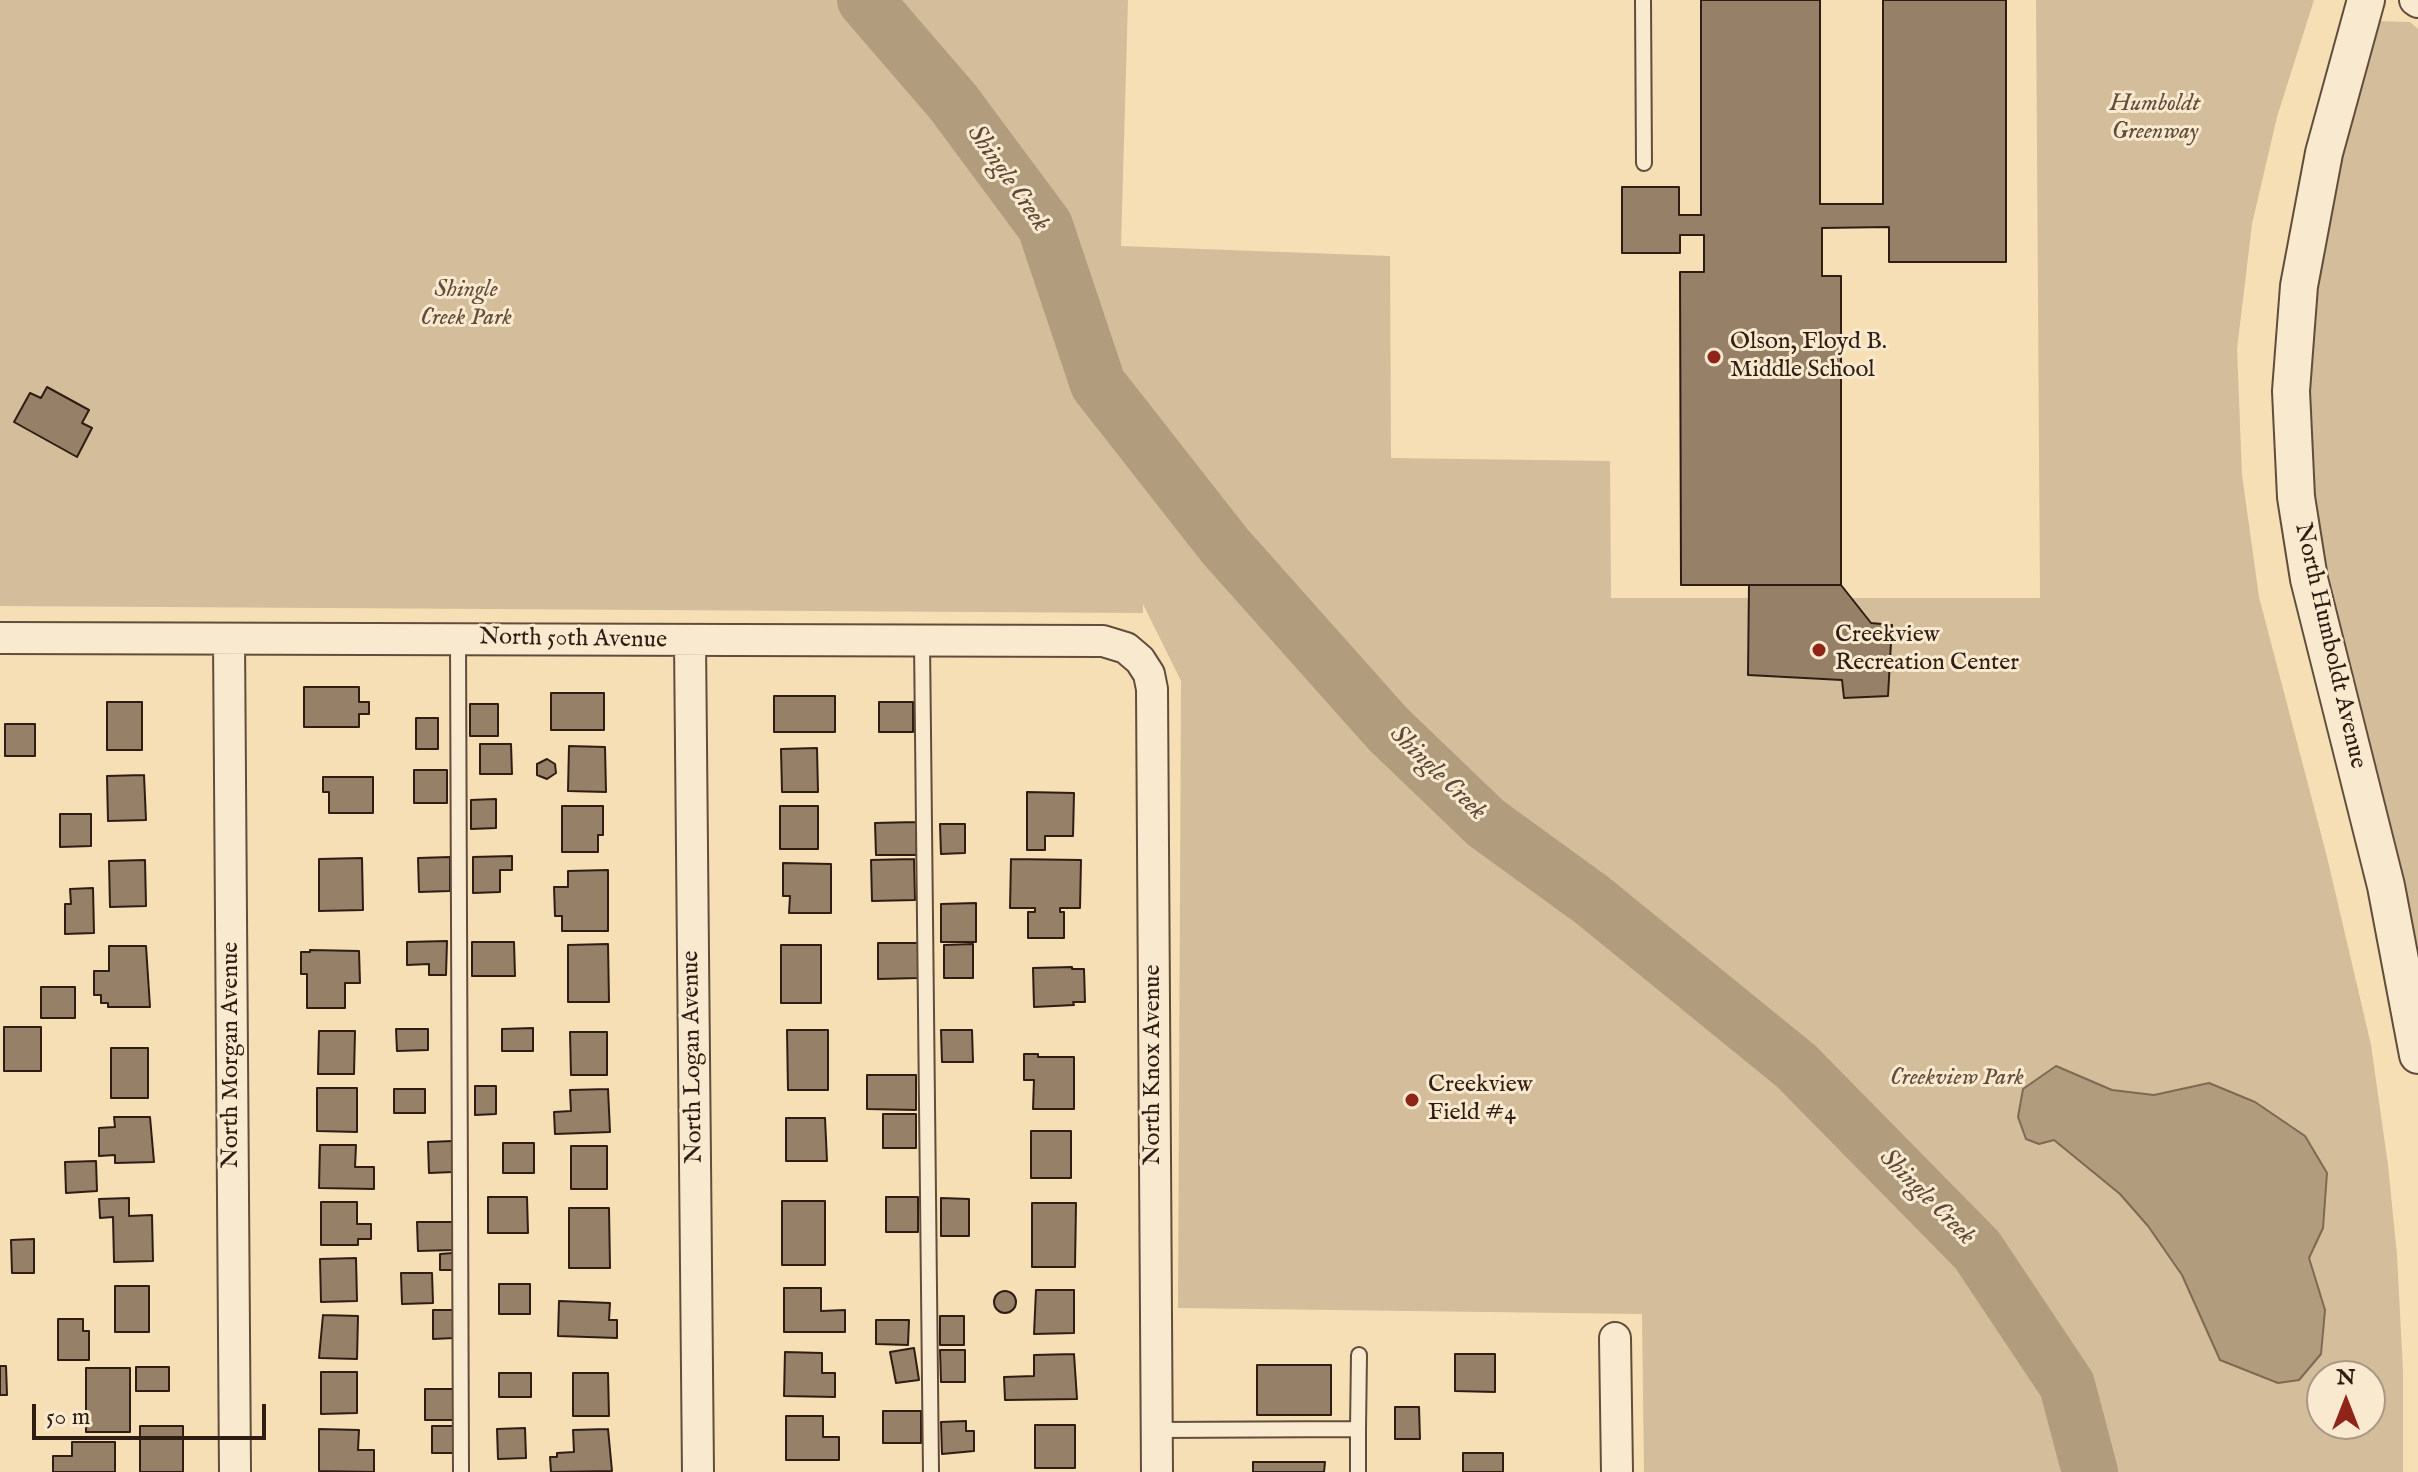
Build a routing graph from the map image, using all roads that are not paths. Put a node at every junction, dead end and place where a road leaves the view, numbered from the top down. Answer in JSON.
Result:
{"nodes":[{"id":1,"x":1643,"y":0,"type":"edge"},
{"id":2,"x":2366,"y":0,"type":"edge"},
{"id":3,"x":1644,"y":163,"type":"dead end"},
{"id":4,"x":0,"y":638,"type":"edge"},
{"id":5,"x":229,"y":639,"type":"junction"},
{"id":6,"x":458,"y":639,"type":"junction"},
{"id":7,"x":690,"y":641,"type":"junction"},
{"id":8,"x":922,"y":641,"type":"junction"},
{"id":9,"x":1140,"y":660,"type":"joint"},
{"id":10,"x":2418,"y":1055,"type":"edge"},
{"id":11,"x":1615,"y":1338,"type":"dead end"},
{"id":12,"x":1359,"y":1355,"type":"dead end"},
{"id":13,"x":1358,"y":1429,"type":"junction"},
{"id":14,"x":1156,"y":1430,"type":"junction"},
{"id":15,"x":235,"y":1472,"type":"edge"},
{"id":16,"x":461,"y":1472,"type":"edge"},
{"id":17,"x":698,"y":1472,"type":"edge"},
{"id":18,"x":931,"y":1472,"type":"edge"},
{"id":19,"x":1157,"y":1472,"type":"edge"},
{"id":20,"x":1358,"y":1472,"type":"edge"},
{"id":21,"x":1617,"y":1472,"type":"edge"}],
"edges":[{"from":1,"to":3,"type":"lane"},
{"from":2,"to":10,"type":"street","name":"North Humboldt Avenue"},
{"from":4,"to":5,"type":"street","name":"North 50th Avenue"},
{"from":5,"to":6,"type":"street","name":"North 50th Avenue"},
{"from":5,"to":15,"type":"street","name":"North Morgan Avenue"},
{"from":6,"to":7,"type":"street","name":"North 50th Avenue"},
{"from":6,"to":16,"type":"lane"},
{"from":7,"to":8,"type":"street","name":"North 50th Avenue"},
{"from":7,"to":17,"type":"street","name":"North Logan Avenue"},
{"from":8,"to":9,"type":"street","name":"North 50th Avenue"},
{"from":8,"to":18,"type":"lane"},
{"from":9,"to":14,"type":"street","name":"North Knox Avenue"},
{"from":11,"to":21,"type":"street"},
{"from":12,"to":13,"type":"lane"},
{"from":13,"to":14,"type":"lane"},
{"from":13,"to":20,"type":"lane"},
{"from":14,"to":19,"type":"street","name":"North Knox Avenue"}]}
